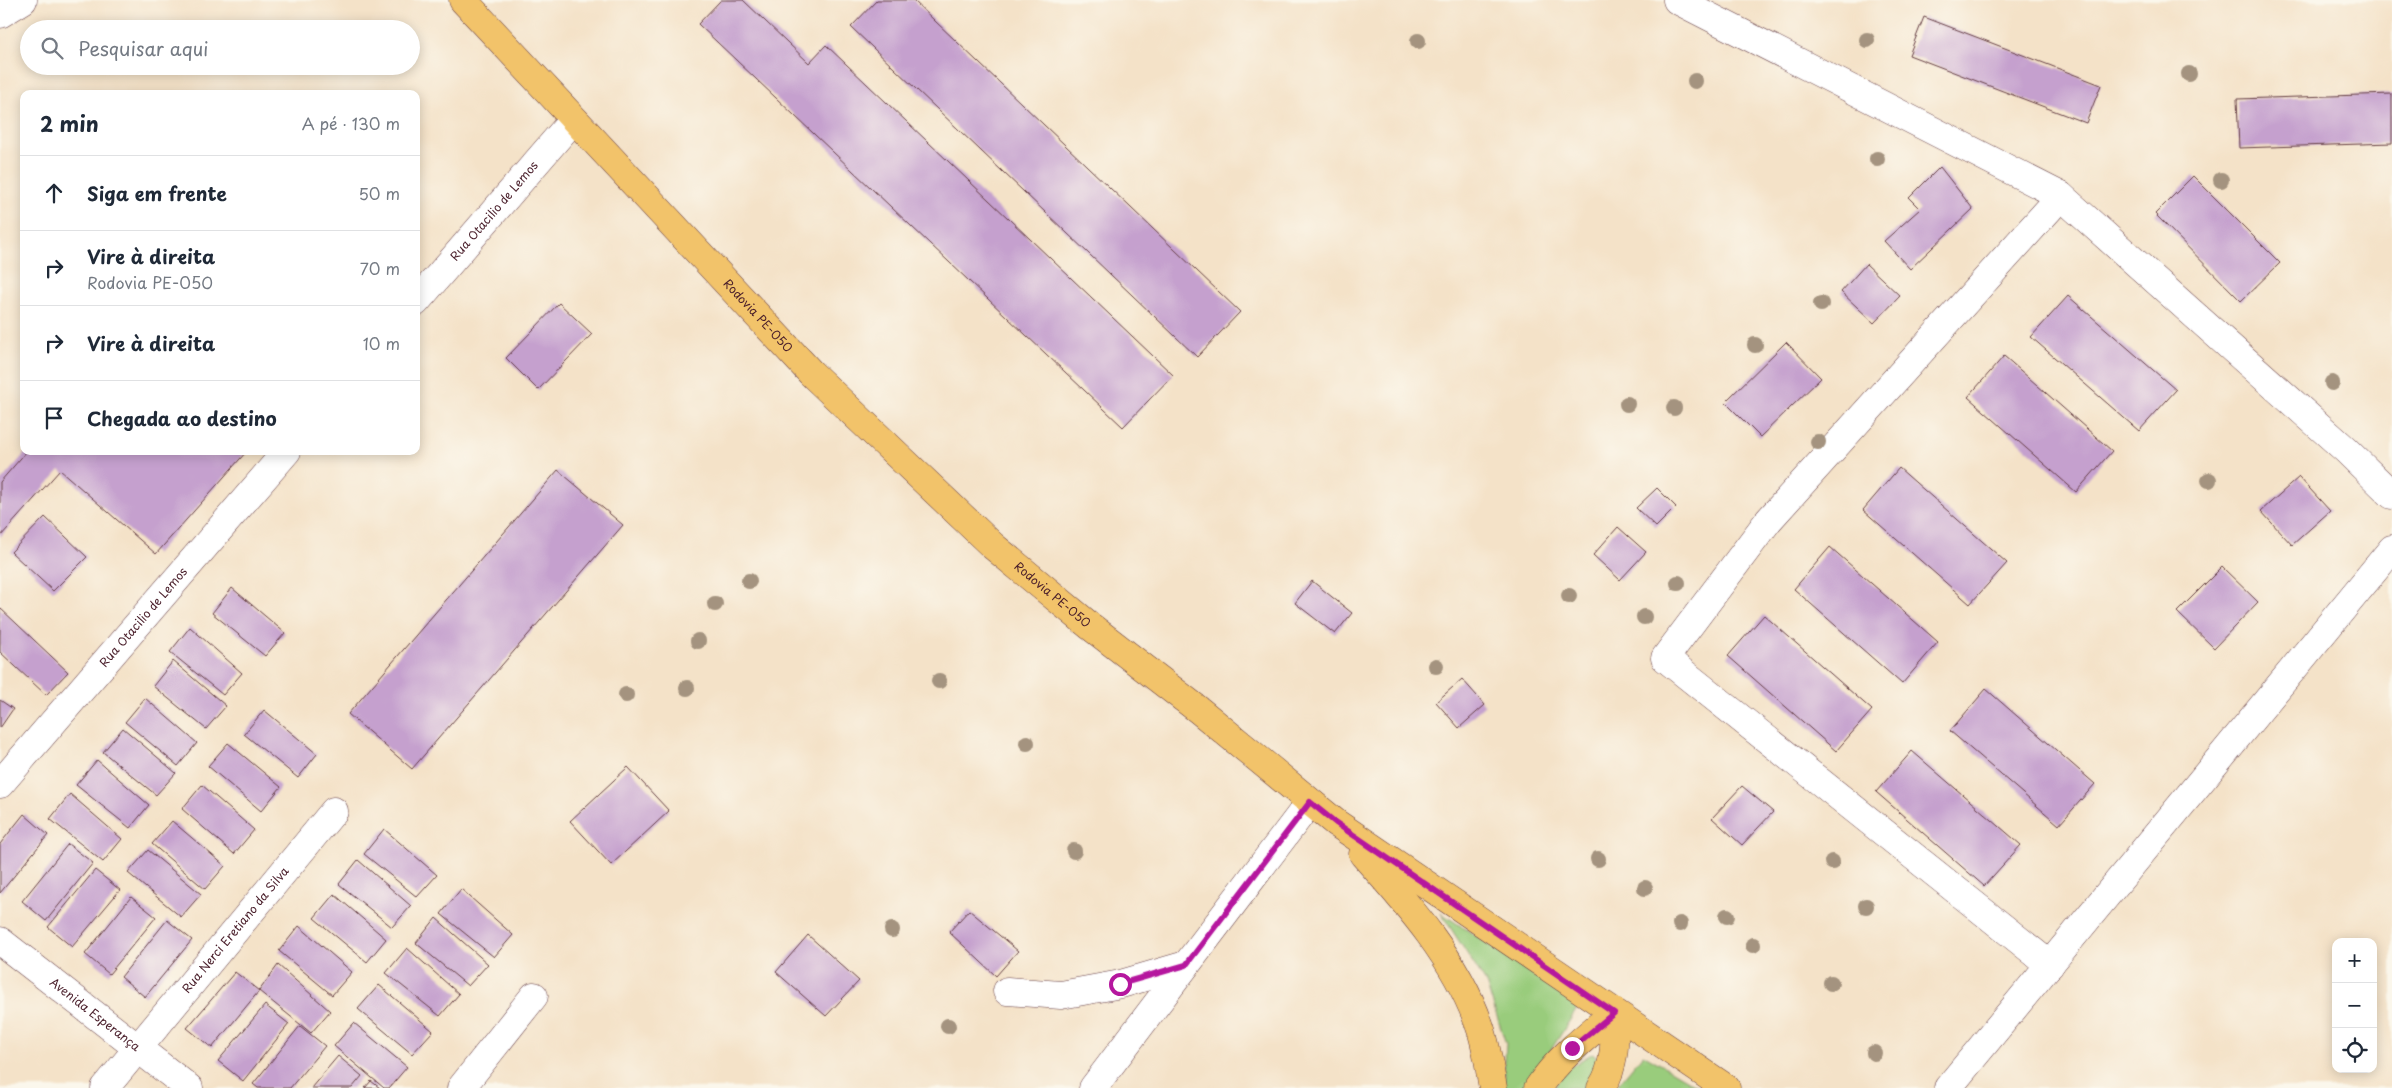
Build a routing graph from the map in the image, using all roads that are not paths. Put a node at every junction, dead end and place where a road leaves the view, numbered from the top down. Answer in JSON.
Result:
{"nodes":[{"id":1,"x":23,"y":0,"type":"edge"},
{"id":2,"x":463,"y":0,"type":"edge"},
{"id":3,"x":1678,"y":0,"type":"edge"},
{"id":4,"x":0,"y":14,"type":"edge"},
{"id":5,"x":573,"y":120,"type":"junction"},
{"id":6,"x":2061,"y":196,"type":"junction"},
{"id":7,"x":420,"y":297,"type":"edge"},
{"id":8,"x":284,"y":455,"type":"edge"},
{"id":9,"x":2392,"y":495,"type":"edge"},
{"id":10,"x":2392,"y":549,"type":"edge"},
{"id":11,"x":0,"y":784,"type":"edge"},
{"id":12,"x":1310,"y":802,"type":"junction"},
{"id":13,"x":334,"y":811,"type":"dead end"},
{"id":14,"x":1336,"y":823,"type":"junction"},
{"id":15,"x":0,"y":940,"type":"edge"},
{"id":16,"x":1186,"y":965,"type":"junction"},
{"id":17,"x":2050,"y":965,"type":"junction"},
{"id":18,"x":1007,"y":991,"type":"dead end"},
{"id":19,"x":534,"y":996,"type":"dead end"},
{"id":20,"x":1614,"y":1013,"type":"junction"},
{"id":21,"x":137,"y":1047,"type":"junction"},
{"id":22,"x":105,"y":1088,"type":"edge"},
{"id":23,"x":189,"y":1088,"type":"edge"},
{"id":24,"x":461,"y":1088,"type":"edge"},
{"id":25,"x":1093,"y":1088,"type":"edge"},
{"id":26,"x":1493,"y":1088,"type":"edge"},
{"id":27,"x":1538,"y":1088,"type":"edge"},
{"id":28,"x":1601,"y":1088,"type":"edge"},
{"id":29,"x":1726,"y":1088,"type":"edge"},
{"id":30,"x":1948,"y":1088,"type":"edge"}],
"edges":[{"from":1,"to":4,"type":"street"},
{"from":2,"to":5,"type":"main road","name":"Rodovia PE-050"},
{"from":3,"to":6,"type":"street"},
{"from":5,"to":7,"type":"street","name":"Rua Otacilio de Lemos"},
{"from":5,"to":12,"type":"main road","name":"Rodovia PE-050"},
{"from":6,"to":9,"type":"street"},
{"from":6,"to":17,"type":"street"},
{"from":8,"to":11,"type":"street","name":"Rua Otacilio de Lemos"},
{"from":10,"to":17,"type":"street"},
{"from":12,"to":14,"type":"main road","name":"Rodovia PE-050"},
{"from":12,"to":16,"type":"street"},
{"from":13,"to":21,"type":"street","name":"Rua Nerci Eretiano da Silva"},
{"from":14,"to":20,"type":"main road","name":"Rodovia PE-050"},
{"from":14,"to":26,"type":"main road"},
{"from":15,"to":21,"type":"street","name":"Avenida Esperança"},
{"from":16,"to":18,"type":"street"},
{"from":16,"to":25,"type":"street"},
{"from":17,"to":30,"type":"street"},
{"from":19,"to":24,"type":"street"},
{"from":20,"to":27,"type":"main road"},
{"from":20,"to":28,"type":"main road"},
{"from":20,"to":29,"type":"main road","name":"Rodovia PE-050"},
{"from":21,"to":22,"type":"street","name":"Rua Nerci Eretiano da Silva"},
{"from":21,"to":23,"type":"street","name":"Avenida Esperança"}]}
